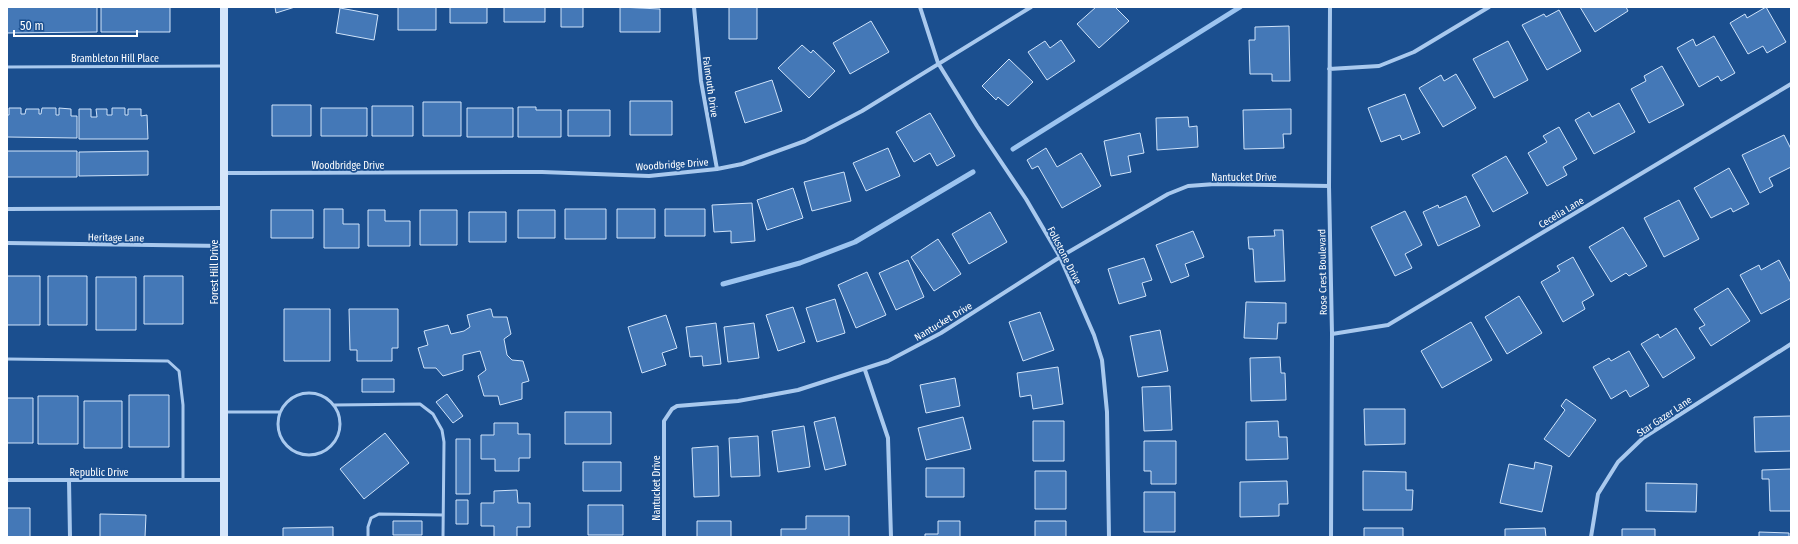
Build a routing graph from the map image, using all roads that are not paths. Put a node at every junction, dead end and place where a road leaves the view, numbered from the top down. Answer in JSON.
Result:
{"nodes":[{"id":1,"x":224,"y":7,"type":"edge"},
{"id":2,"x":694,"y":7,"type":"edge"},
{"id":3,"x":920,"y":7,"type":"edge"},
{"id":4,"x":1031,"y":7,"type":"edge"},
{"id":5,"x":1330,"y":7,"type":"edge"},
{"id":6,"x":1489,"y":7,"type":"edge"},
{"id":7,"x":938,"y":63,"type":"junction"},
{"id":8,"x":224,"y":66,"type":"junction"},
{"id":9,"x":7,"y":67,"type":"edge"},
{"id":10,"x":1329,"y":69,"type":"junction"},
{"id":11,"x":1791,"y":84,"type":"edge"},
{"id":12,"x":717,"y":169,"type":"junction"},
{"id":13,"x":224,"y":174,"type":"junction"},
{"id":14,"x":1329,"y":186,"type":"junction"},
{"id":15,"x":224,"y":208,"type":"junction"},
{"id":16,"x":7,"y":209,"type":"edge"},
{"id":17,"x":7,"y":243,"type":"edge"},
{"id":18,"x":224,"y":246,"type":"junction"},
{"id":19,"x":1060,"y":257,"type":"junction"},
{"id":20,"x":1332,"y":334,"type":"junction"},
{"id":21,"x":1791,"y":344,"type":"edge"},
{"id":22,"x":7,"y":359,"type":"edge"},
{"id":23,"x":865,"y":370,"type":"junction"},
{"id":24,"x":334,"y":405,"type":"junction"},
{"id":25,"x":224,"y":412,"type":"junction"},
{"id":26,"x":279,"y":412,"type":"junction"},
{"id":27,"x":7,"y":480,"type":"edge"},
{"id":28,"x":69,"y":480,"type":"junction"},
{"id":29,"x":182,"y":480,"type":"junction"},
{"id":30,"x":224,"y":480,"type":"junction"},
{"id":31,"x":443,"y":515,"type":"junction"},
{"id":32,"x":70,"y":537,"type":"edge"},
{"id":33,"x":224,"y":537,"type":"edge"},
{"id":34,"x":368,"y":537,"type":"edge"},
{"id":35,"x":443,"y":537,"type":"edge"},
{"id":36,"x":664,"y":537,"type":"edge"},
{"id":37,"x":890,"y":537,"type":"edge"},
{"id":38,"x":1109,"y":537,"type":"edge"},
{"id":39,"x":1331,"y":537,"type":"edge"},
{"id":40,"x":1591,"y":537,"type":"edge"}],
"edges":[{"from":1,"to":8,"type":"main road","name":"Forest Hill Drive"},
{"from":2,"to":12,"type":"street","name":"Falmouth Drive"},
{"from":3,"to":7,"type":"street","name":"Folkstone Drive"},
{"from":4,"to":7,"type":"street","name":"Woodbridge Drive"},
{"from":5,"to":10,"type":"street","name":"Rose Crest Boulevard"},
{"from":6,"to":10,"type":"street"},
{"from":7,"to":12,"type":"street","name":"Woodbridge Drive"},
{"from":7,"to":19,"type":"street","name":"Folkstone Drive"},
{"from":8,"to":9,"type":"lane","name":"Brambleton Hill Place"},
{"from":8,"to":13,"type":"main road","name":"Forest Hill Drive"},
{"from":10,"to":14,"type":"street","name":"Rose Crest Boulevard"},
{"from":11,"to":20,"type":"street","name":"Cecelia Lane"},
{"from":12,"to":13,"type":"street","name":"Woodbridge Drive"},
{"from":13,"to":15,"type":"main road","name":"Forest Hill Drive"},
{"from":14,"to":19,"type":"street","name":"Nantucket Drive"},
{"from":14,"to":20,"type":"street","name":"Rose Crest Boulevard"},
{"from":15,"to":16,"type":"street"},
{"from":15,"to":18,"type":"main road","name":"Forest Hill Drive"},
{"from":17,"to":18,"type":"street","name":"Heritage Lane"},
{"from":18,"to":25,"type":"main road","name":"Forest Hill Drive"},
{"from":19,"to":23,"type":"street","name":"Nantucket Drive"},
{"from":19,"to":38,"type":"street","name":"Folkstone Drive"},
{"from":20,"to":39,"type":"street","name":"Rose Crest Boulevard"},
{"from":21,"to":40,"type":"street","name":"Star Gazer Lane"},
{"from":22,"to":29,"type":"lane"},
{"from":23,"to":36,"type":"street","name":"Nantucket Drive"},
{"from":23,"to":37,"type":"street"},
{"from":24,"to":26,"type":"lane"},
{"from":24,"to":26,"type":"lane"},
{"from":24,"to":31,"type":"lane"},
{"from":25,"to":26,"type":"lane"},
{"from":25,"to":30,"type":"main road","name":"Forest Hill Drive"},
{"from":27,"to":28,"type":"street","name":"Republic Drive"},
{"from":28,"to":29,"type":"street","name":"Republic Drive"},
{"from":28,"to":32,"type":"street"},
{"from":29,"to":30,"type":"street","name":"Republic Drive"},
{"from":30,"to":33,"type":"main road","name":"Forest Hill Drive"},
{"from":31,"to":34,"type":"lane"},
{"from":31,"to":35,"type":"lane"}]}
